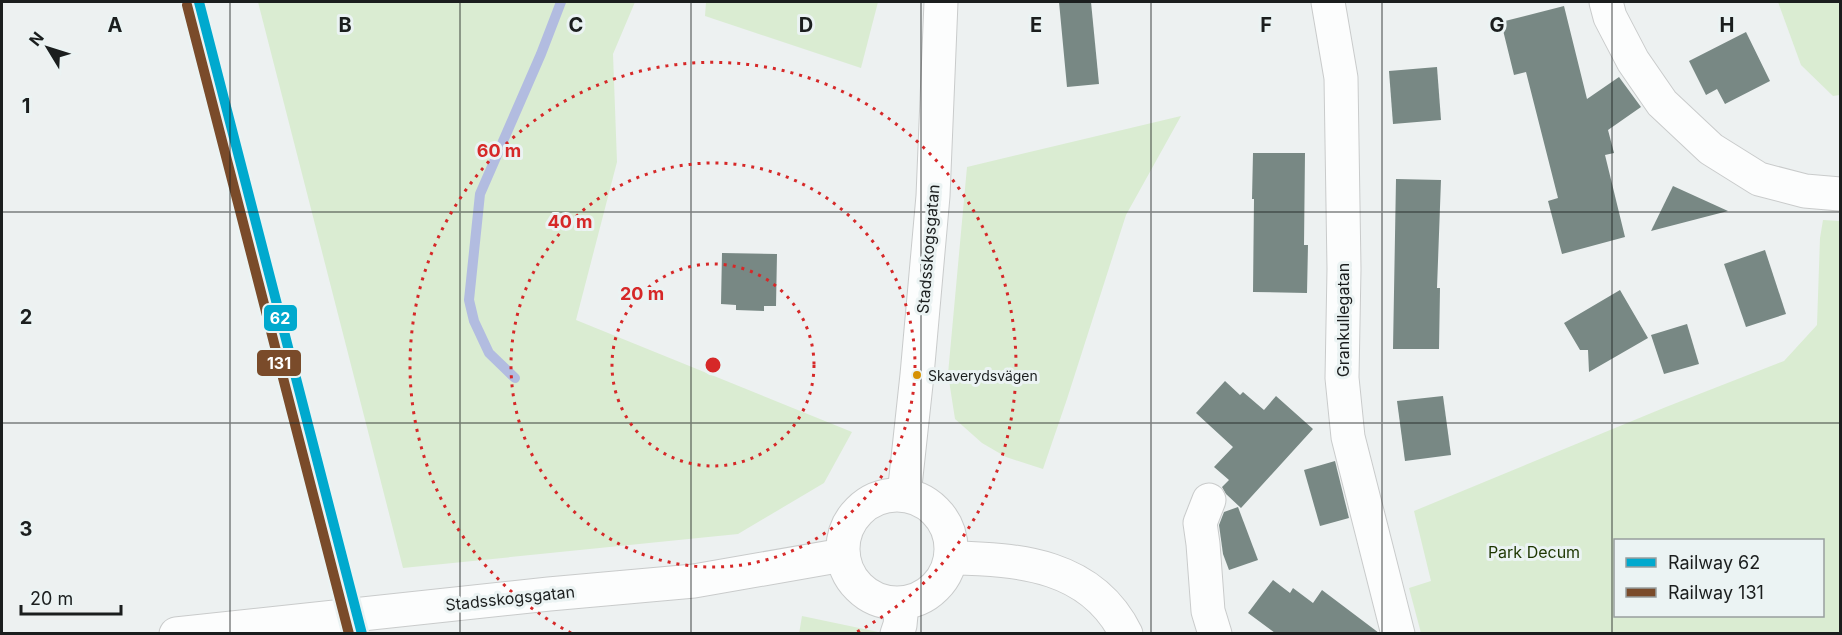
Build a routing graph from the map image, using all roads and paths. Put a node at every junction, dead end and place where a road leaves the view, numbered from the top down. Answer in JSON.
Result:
{"nodes":[{"id":1,"x":941,"y":2,"type":"edge"},
{"id":2,"x":1328,"y":2,"type":"edge"},
{"id":3,"x":1606,"y":2,"type":"edge"},
{"id":4,"x":1840,"y":194,"type":"edge"},
{"id":5,"x":904,"y":495,"type":"junction"},
{"id":6,"x":1209,"y":500,"type":"dead end"},
{"id":7,"x":843,"y":555,"type":"junction"},
{"id":8,"x":951,"y":558,"type":"junction"},
{"id":9,"x":900,"y":619,"type":"edge"},
{"id":10,"x":176,"y":633,"type":"edge"},
{"id":11,"x":1126,"y":633,"type":"edge"},
{"id":12,"x":1215,"y":633,"type":"edge"},
{"id":13,"x":1398,"y":633,"type":"edge"}],
"edges":[{"from":1,"to":5,"type":"street","name":"Stadsskogsgatan"},
{"from":2,"to":13,"type":"street","name":"Grankullegatan"},
{"from":3,"to":4,"type":"street"},
{"from":5,"to":7,"type":"street"},
{"from":5,"to":8,"type":"street"},
{"from":6,"to":12,"type":"street"},
{"from":7,"to":9,"type":"street"},
{"from":7,"to":10,"type":"street","name":"Stadsskogsgatan"},
{"from":8,"to":9,"type":"street"},
{"from":8,"to":11,"type":"street"}]}
